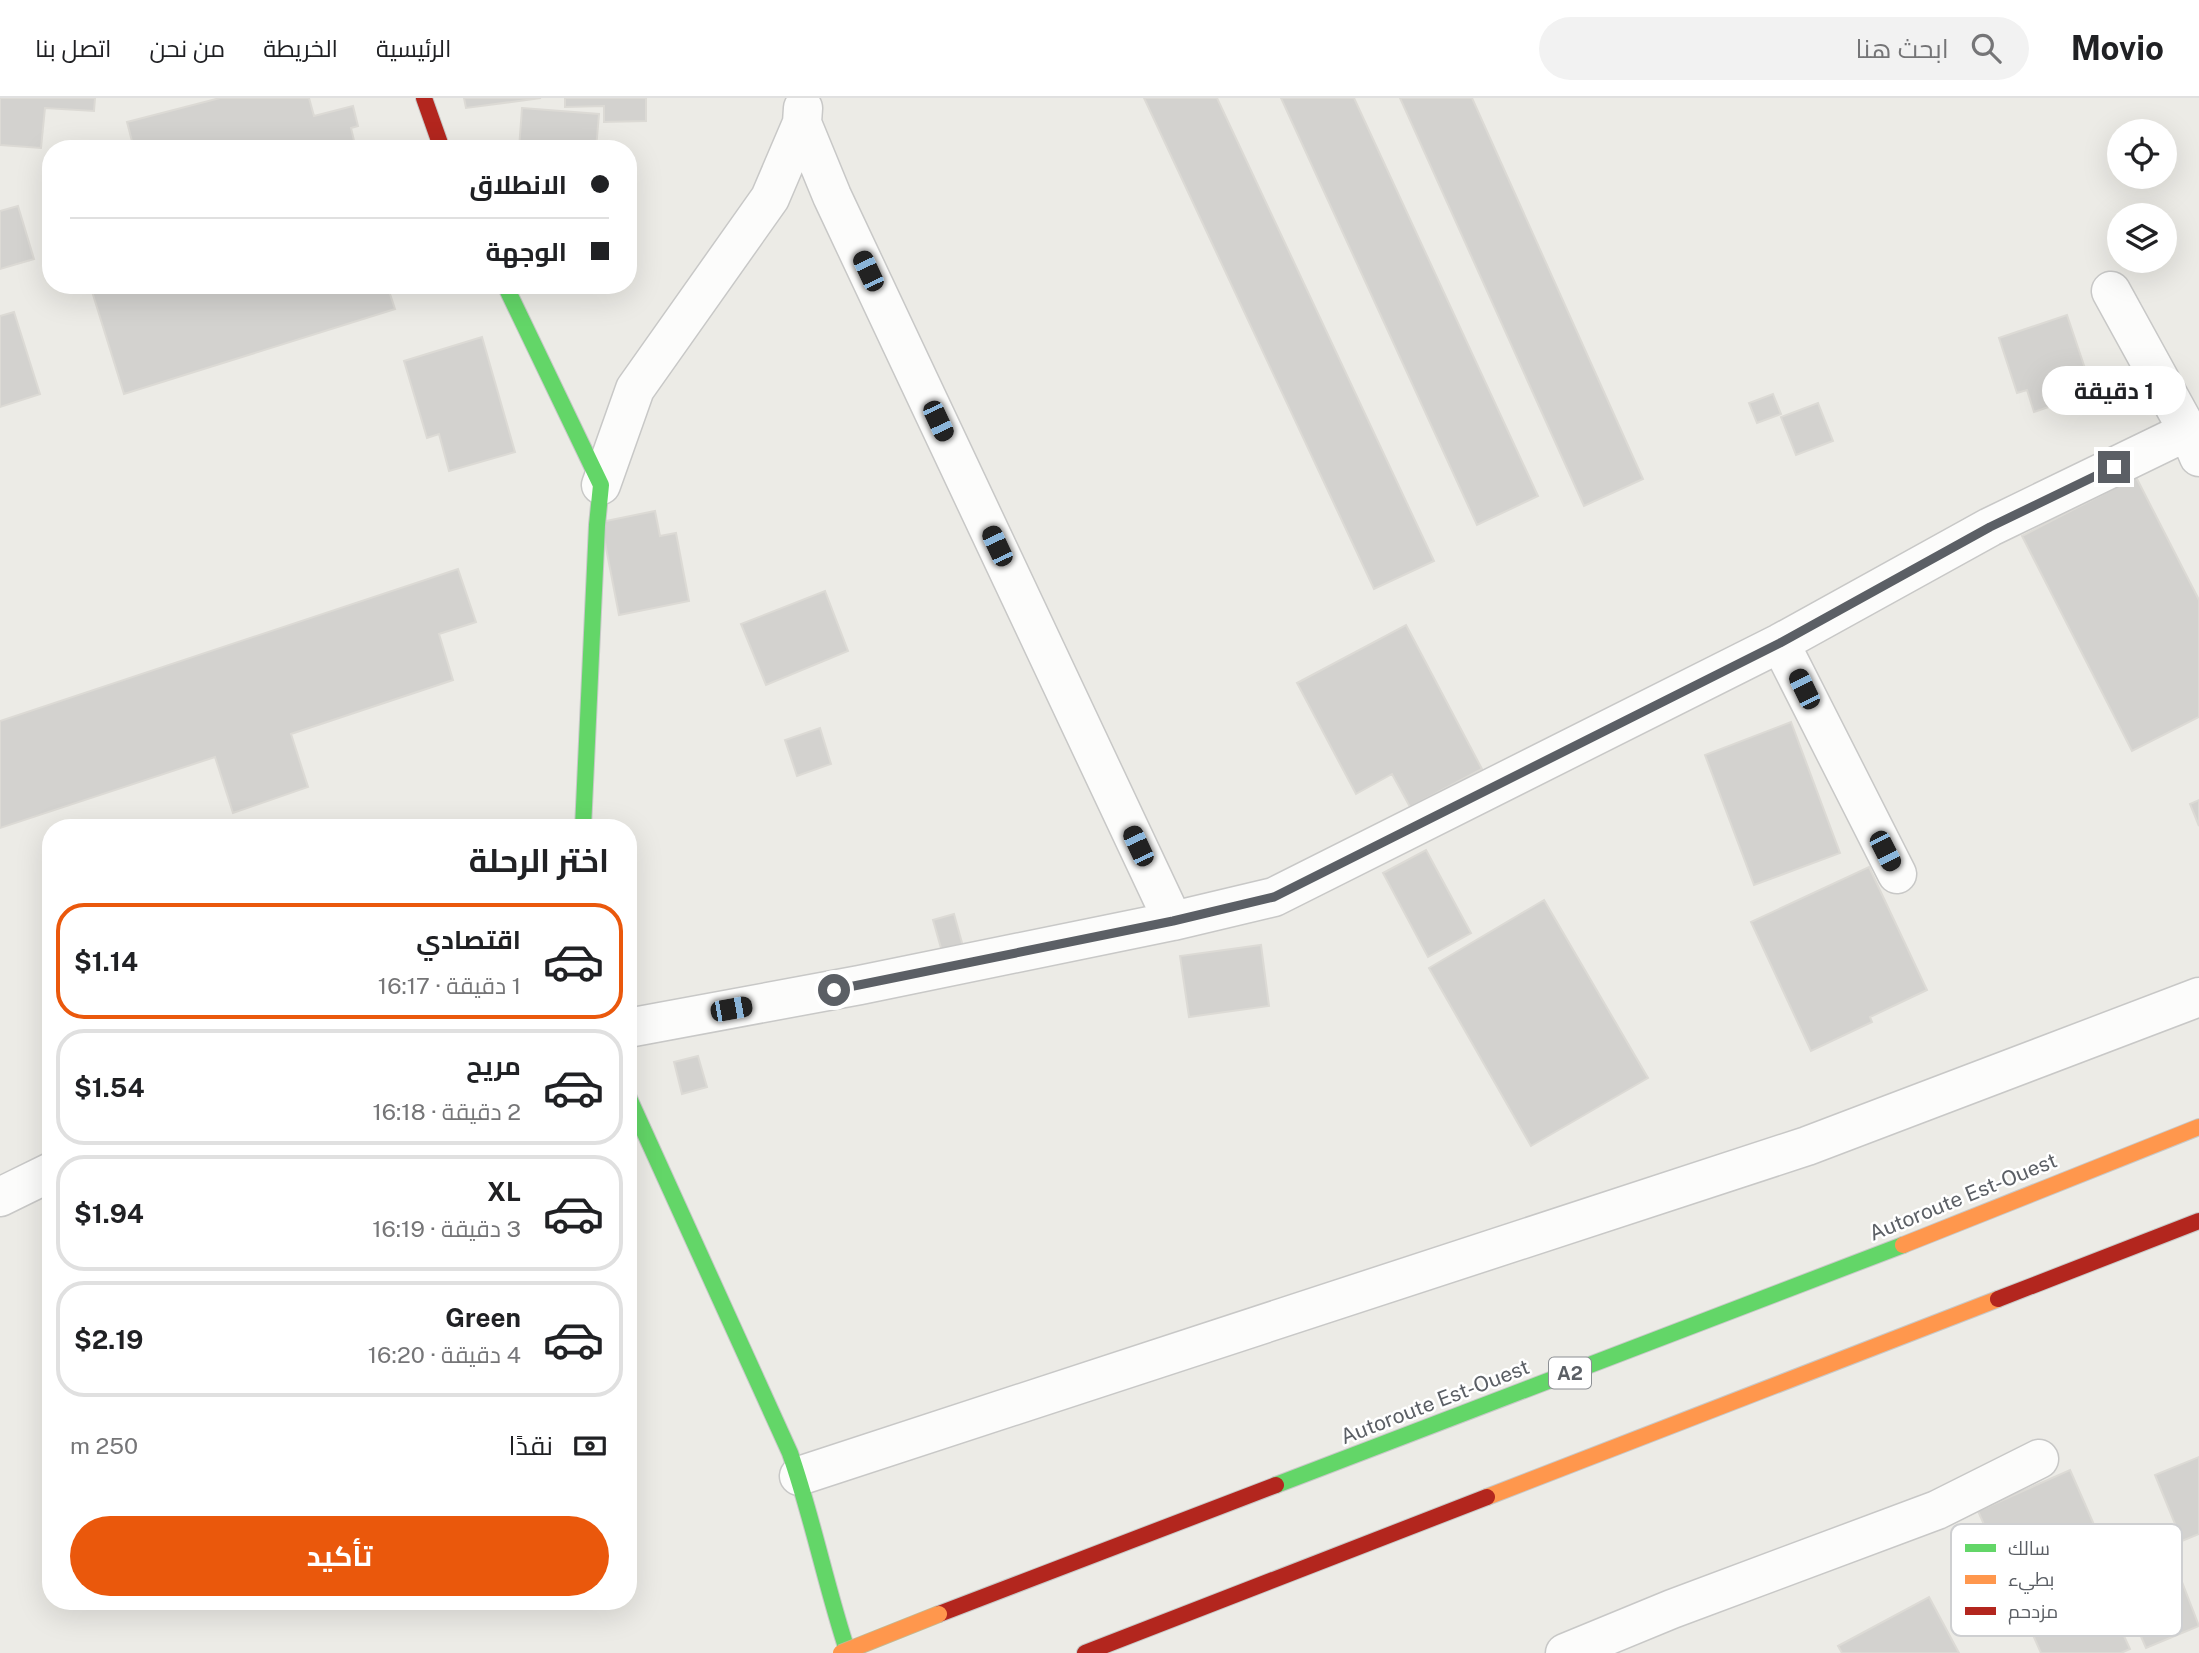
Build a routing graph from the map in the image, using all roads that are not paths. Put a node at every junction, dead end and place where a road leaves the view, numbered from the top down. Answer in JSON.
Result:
{"nodes":[{"id":1,"x":424,"y":98,"type":"edge"},
{"id":2,"x":803,"y":110,"type":"edge"},
{"id":3,"x":439,"y":140,"type":"edge"},
{"id":4,"x":2111,"y":290,"type":"dead end"},
{"id":5,"x":509,"y":294,"type":"edge"},
{"id":6,"x":2194,"y":444,"type":"edge"},
{"id":7,"x":601,"y":485,"type":"junction"},
{"id":8,"x":1780,"y":643,"type":"junction"},
{"id":9,"x":583,"y":819,"type":"edge"},
{"id":10,"x":1897,"y":874,"type":"dead end"},
{"id":11,"x":1173,"y":921,"type":"junction"},
{"id":12,"x":2199,"y":997,"type":"edge"},
{"id":13,"x":637,"y":1026,"type":"edge"},
{"id":14,"x":637,"y":1116,"type":"edge"},
{"id":15,"x":2199,"y":1127,"type":"edge"},
{"id":16,"x":42,"y":1176,"type":"edge"},
{"id":17,"x":0,"y":1197,"type":"edge"},
{"id":18,"x":2199,"y":1221,"type":"edge"},
{"id":19,"x":2039,"y":1459,"type":"dead end"},
{"id":20,"x":799,"y":1476,"type":"junction"},
{"id":21,"x":841,"y":1653,"type":"edge"},
{"id":22,"x":848,"y":1653,"type":"edge"},
{"id":23,"x":1085,"y":1653,"type":"edge"},
{"id":24,"x":1565,"y":1653,"type":"edge"}],
"edges":[{"from":1,"to":3,"type":"main road"},
{"from":2,"to":7,"type":"street"},
{"from":2,"to":11,"type":"street"},
{"from":4,"to":6,"type":"street"},
{"from":5,"to":7,"type":"main road"},
{"from":6,"to":8,"type":"street"},
{"from":7,"to":9,"type":"main road"},
{"from":8,"to":10,"type":"street"},
{"from":8,"to":11,"type":"street"},
{"from":11,"to":13,"type":"street"},
{"from":12,"to":20,"type":"street"},
{"from":14,"to":20,"type":"main road"},
{"from":15,"to":21,"type":"main road","name":"Autoroute Est-Ouest","number":"A2","bridge":true},
{"from":16,"to":17,"type":"street"},
{"from":18,"to":23,"type":"main road"},
{"from":19,"to":24,"type":"street"},
{"from":20,"to":22,"type":"main road"}]}
